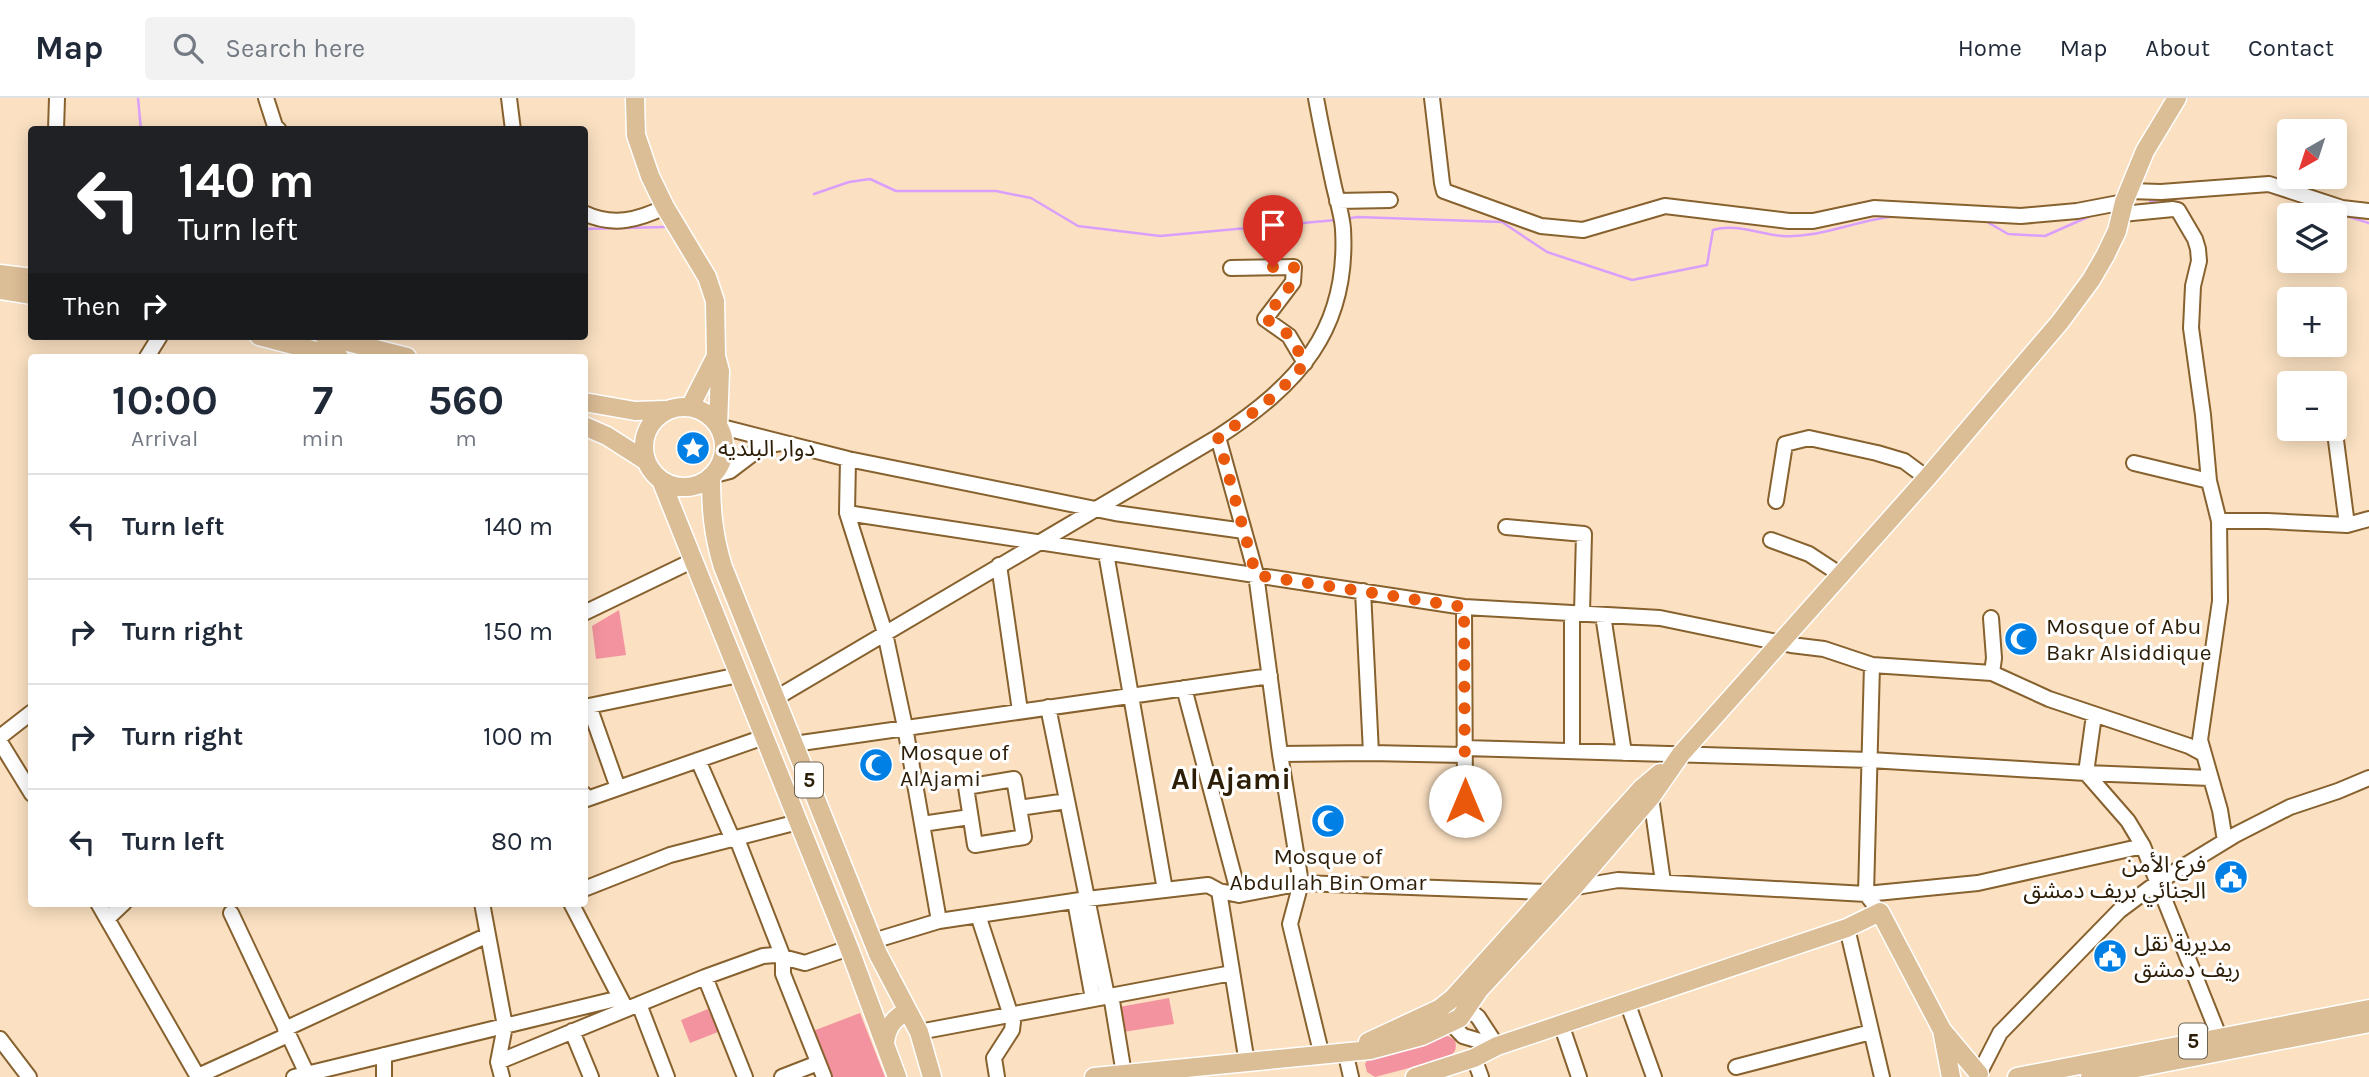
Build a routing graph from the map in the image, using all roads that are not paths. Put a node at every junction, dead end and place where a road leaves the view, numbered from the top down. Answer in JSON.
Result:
{"nodes":[{"id":1,"x":57,"y":98,"type":"edge"},
{"id":2,"x":266,"y":98,"type":"edge"},
{"id":3,"x":509,"y":98,"type":"edge"},
{"id":4,"x":635,"y":98,"type":"edge"},
{"id":5,"x":1316,"y":98,"type":"edge"},
{"id":6,"x":1432,"y":98,"type":"edge"},
{"id":7,"x":2177,"y":98,"type":"edge"},
{"id":8,"x":56,"y":126,"type":"edge"},
{"id":9,"x":275,"y":126,"type":"edge"},
{"id":10,"x":512,"y":126,"type":"edge"},
{"id":11,"x":1390,"y":200,"type":"dead end"},
{"id":12,"x":2125,"y":203,"type":"junction"},
{"id":13,"x":665,"y":207,"type":"junction"},
{"id":14,"x":2369,"y":211,"type":"edge"},
{"id":15,"x":1340,"y":214,"type":"junction"},
{"id":16,"x":588,"y":215,"type":"edge"},
{"id":17,"x":1231,"y":268,"type":"dead end"},
{"id":18,"x":0,"y":274,"type":"edge"},
{"id":19,"x":28,"y":278,"type":"edge"},
{"id":20,"x":0,"y":290,"type":"edge"},
{"id":21,"x":28,"y":294,"type":"edge"},
{"id":22,"x":275,"y":340,"type":"edge"},
{"id":23,"x":340,"y":340,"type":"edge"},
{"id":24,"x":329,"y":354,"type":"edge"},
{"id":25,"x":395,"y":354,"type":"edge"},
{"id":26,"x":716,"y":356,"type":"junction"},
{"id":27,"x":1305,"y":363,"type":"junction"},
{"id":28,"x":588,"y":403,"type":"edge"},
{"id":29,"x":690,"y":407,"type":"junction"},
{"id":30,"x":666,"y":411,"type":"junction"},
{"id":31,"x":718,"y":426,"type":"junction"},
{"id":32,"x":588,"y":428,"type":"edge"},
{"id":33,"x":1218,"y":437,"type":"junction"},
{"id":34,"x":2336,"y":441,"type":"edge"},
{"id":35,"x":786,"y":442,"type":"junction"},
{"id":36,"x":848,"y":459,"type":"junction"},
{"id":37,"x":646,"y":461,"type":"junction"},
{"id":38,"x":2134,"y":463,"type":"dead end"},
{"id":39,"x":711,"y":476,"type":"junction"},
{"id":40,"x":1927,"y":478,"type":"junction"},
{"id":41,"x":661,"y":480,"type":"junction"},
{"id":42,"x":2209,"y":481,"type":"junction"},
{"id":43,"x":1776,"y":500,"type":"dead end"},
{"id":44,"x":1094,"y":509,"type":"junction"},
{"id":45,"x":847,"y":513,"type":"junction"},
{"id":46,"x":2369,"y":519,"type":"edge"},
{"id":47,"x":2219,"y":521,"type":"junction"},
{"id":48,"x":2347,"y":525,"type":"junction"},
{"id":49,"x":1506,"y":527,"type":"dead end"},
{"id":50,"x":1244,"y":531,"type":"junction"},
{"id":51,"x":1771,"y":540,"type":"dead end"},
{"id":52,"x":1035,"y":544,"type":"junction"},
{"id":53,"x":1107,"y":554,"type":"junction"},
{"id":54,"x":694,"y":560,"type":"junction"},
{"id":55,"x":999,"y":565,"type":"junction"},
{"id":56,"x":1256,"y":575,"type":"junction"},
{"id":57,"x":1841,"y":575,"type":"junction"},
{"id":58,"x":1363,"y":592,"type":"junction"},
{"id":59,"x":1464,"y":607,"type":"junction"},
{"id":60,"x":588,"y":611,"type":"edge"},
{"id":61,"x":1577,"y":613,"type":"junction"},
{"id":62,"x":1603,"y":615,"type":"junction"},
{"id":63,"x":1991,"y":618,"type":"dead end"},
{"id":64,"x":885,"y":633,"type":"junction"},
{"id":65,"x":1780,"y":643,"type":"junction"},
{"id":66,"x":1872,"y":664,"type":"junction"},
{"id":67,"x":1992,"y":673,"type":"junction"},
{"id":68,"x":739,"y":675,"type":"junction"},
{"id":69,"x":1270,"y":676,"type":"junction"},
{"id":70,"x":1184,"y":688,"type":"junction"},
{"id":71,"x":1131,"y":695,"type":"junction"},
{"id":72,"x":776,"y":698,"type":"junction"},
{"id":73,"x":588,"y":707,"type":"edge"},
{"id":74,"x":1048,"y":707,"type":"junction"},
{"id":75,"x":588,"y":710,"type":"edge"},
{"id":76,"x":1020,"y":711,"type":"junction"},
{"id":77,"x":2094,"y":715,"type":"junction"},
{"id":78,"x":28,"y":716,"type":"edge"},
{"id":79,"x":905,"y":727,"type":"junction"},
{"id":80,"x":764,"y":737,"type":"junction"},
{"id":81,"x":0,"y":740,"type":"edge"},
{"id":82,"x":794,"y":744,"type":"junction"},
{"id":83,"x":1572,"y":751,"type":"junction"},
{"id":84,"x":1464,"y":752,"type":"junction"},
{"id":85,"x":1371,"y":753,"type":"junction"},
{"id":86,"x":1624,"y":753,"type":"junction"},
{"id":87,"x":1280,"y":754,"type":"junction"},
{"id":88,"x":1681,"y":754,"type":"junction"},
{"id":89,"x":2204,"y":754,"type":"junction"},
{"id":90,"x":698,"y":760,"type":"junction"},
{"id":91,"x":1870,"y":760,"type":"junction"},
{"id":92,"x":776,"y":767,"type":"junction"},
{"id":93,"x":2087,"y":773,"type":"junction"},
{"id":94,"x":2210,"y":778,"type":"junction"},
{"id":95,"x":2369,"y":778,"type":"edge"},
{"id":96,"x":28,"y":787,"type":"edge"},
{"id":97,"x":811,"y":787,"type":"junction"},
{"id":98,"x":618,"y":788,"type":"junction"},
{"id":99,"x":1651,"y":797,"type":"junction"},
{"id":100,"x":588,"y":799,"type":"edge"},
{"id":101,"x":1068,"y":801,"type":"junction"},
{"id":102,"x":1465,"y":801,"type":"dead end"},
{"id":103,"x":1019,"y":808,"type":"junction"},
{"id":104,"x":970,"y":817,"type":"junction"},
{"id":105,"x":798,"y":822,"type":"junction"},
{"id":106,"x":922,"y":824,"type":"junction"},
{"id":107,"x":735,"y":840,"type":"junction"},
{"id":108,"x":2225,"y":841,"type":"junction"},
{"id":109,"x":2143,"y":846,"type":"junction"},
{"id":110,"x":1663,"y":882,"type":"junction"},
{"id":111,"x":2158,"y":882,"type":"junction"},
{"id":112,"x":1301,"y":883,"type":"junction"},
{"id":113,"x":588,"y":887,"type":"edge"},
{"id":114,"x":1574,"y":887,"type":"junction"},
{"id":115,"x":1165,"y":890,"type":"junction"},
{"id":116,"x":1219,"y":891,"type":"junction"},
{"id":117,"x":1547,"y":892,"type":"junction"},
{"id":118,"x":1866,"y":894,"type":"junction"},
{"id":119,"x":1239,"y":895,"type":"junction"},
{"id":120,"x":1081,"y":900,"type":"junction"},
{"id":121,"x":100,"y":907,"type":"edge"},
{"id":122,"x":120,"y":907,"type":"edge"},
{"id":123,"x":483,"y":907,"type":"edge"},
{"id":124,"x":573,"y":907,"type":"edge"},
{"id":125,"x":1880,"y":912,"type":"junction"},
{"id":126,"x":231,"y":914,"type":"dead end"},
{"id":127,"x":978,"y":915,"type":"junction"},
{"id":128,"x":107,"y":919,"type":"junction"},
{"id":129,"x":939,"y":921,"type":"junction"},
{"id":130,"x":1847,"y":928,"type":"junction"},
{"id":131,"x":488,"y":935,"type":"junction"},
{"id":132,"x":873,"y":941,"type":"junction"},
{"id":133,"x":849,"y":948,"type":"junction"},
{"id":134,"x":783,"y":957,"type":"junction"},
{"id":135,"x":1232,"y":973,"type":"junction"},
{"id":136,"x":705,"y":977,"type":"junction"},
{"id":137,"x":1104,"y":997,"type":"junction"},
{"id":138,"x":1627,"y":1002,"type":"junction"},
{"id":139,"x":628,"y":1004,"type":"junction"},
{"id":140,"x":1468,"y":1009,"type":"junction"},
{"id":141,"x":2369,"y":1009,"type":"edge"},
{"id":142,"x":1448,"y":1010,"type":"junction"},
{"id":143,"x":908,"y":1011,"type":"junction"},
{"id":144,"x":1011,"y":1014,"type":"junction"},
{"id":145,"x":2369,"y":1023,"type":"edge"},
{"id":146,"x":1561,"y":1024,"type":"junction"},
{"id":147,"x":505,"y":1026,"type":"junction"},
{"id":148,"x":1942,"y":1030,"type":"junction"},
{"id":149,"x":572,"y":1031,"type":"junction"},
{"id":150,"x":286,"y":1032,"type":"junction"},
{"id":151,"x":919,"y":1032,"type":"junction"},
{"id":152,"x":1871,"y":1032,"type":"junction"},
{"id":153,"x":2219,"y":1036,"type":"junction"},
{"id":154,"x":1,"y":1043,"type":"edge"},
{"id":155,"x":885,"y":1044,"type":"junction"},
{"id":156,"x":1497,"y":1046,"type":"junction"},
{"id":157,"x":1345,"y":1051,"type":"junction"},
{"id":158,"x":384,"y":1055,"type":"junction"},
{"id":159,"x":1322,"y":1056,"type":"junction"},
{"id":160,"x":1474,"y":1058,"type":"junction"},
{"id":161,"x":498,"y":1062,"type":"junction"},
{"id":162,"x":1247,"y":1063,"type":"junction"},
{"id":163,"x":1736,"y":1067,"type":"dead end"},
{"id":164,"x":821,"y":1070,"type":"edge"},
{"id":165,"x":1125,"y":1074,"type":"junction"},
{"id":166,"x":300,"y":1075,"type":"edge"},
{"id":167,"x":1980,"y":1076,"type":"edge"},
{"id":168,"x":29,"y":1077,"type":"edge"},
{"id":169,"x":198,"y":1077,"type":"edge"},
{"id":170,"x":384,"y":1077,"type":"edge"},
{"id":171,"x":502,"y":1077,"type":"edge"},
{"id":172,"x":591,"y":1077,"type":"edge"},
{"id":173,"x":667,"y":1077,"type":"edge"},
{"id":174,"x":745,"y":1077,"type":"edge"},
{"id":175,"x":782,"y":1077,"type":"edge"},
{"id":176,"x":897,"y":1077,"type":"edge"},
{"id":177,"x":932,"y":1077,"type":"edge"},
{"id":178,"x":998,"y":1077,"type":"edge"},
{"id":179,"x":1094,"y":1077,"type":"edge"},
{"id":180,"x":1351,"y":1077,"type":"edge"},
{"id":181,"x":1415,"y":1077,"type":"edge"},
{"id":182,"x":1481,"y":1077,"type":"edge"},
{"id":183,"x":1579,"y":1077,"type":"edge"},
{"id":184,"x":1654,"y":1077,"type":"edge"},
{"id":185,"x":1882,"y":1077,"type":"edge"},
{"id":186,"x":1953,"y":1077,"type":"edge"},
{"id":187,"x":2017,"y":1077,"type":"edge"},
{"id":188,"x":2090,"y":1077,"type":"edge"}],
"edges":[{"from":1,"to":8,"type":"street"},
{"from":2,"to":9,"type":"street"},
{"from":3,"to":10,"type":"street"},
{"from":4,"to":13,"type":"main road"},
{"from":5,"to":15,"type":"street"},
{"from":6,"to":12,"type":"street"},
{"from":7,"to":12,"type":"main road"},
{"from":11,"to":15,"type":"street"},
{"from":12,"to":14,"type":"street"},
{"from":12,"to":40,"type":"main road"},
{"from":12,"to":42,"type":"street"},
{"from":13,"to":16,"type":"street"},
{"from":13,"to":26,"type":"main road"},
{"from":15,"to":27,"type":"street"},
{"from":17,"to":27,"type":"street"},
{"from":18,"to":19,"type":"main road"},
{"from":20,"to":21,"type":"main road"},
{"from":22,"to":24,"type":"main road"},
{"from":23,"to":25,"type":"main road"},
{"from":26,"to":29,"type":"main road"},
{"from":26,"to":31,"type":"main road"},
{"from":27,"to":33,"type":"street"},
{"from":28,"to":30,"type":"main road"},
{"from":29,"to":30,"type":"main road"},
{"from":29,"to":31,"type":"main road"},
{"from":30,"to":37,"type":"main road"},
{"from":31,"to":35,"type":"street"},
{"from":31,"to":39,"type":"main road"},
{"from":32,"to":37,"type":"main road"},
{"from":33,"to":44,"type":"street"},
{"from":33,"to":50,"type":"street"},
{"from":34,"to":48,"type":"street"},
{"from":35,"to":36,"type":"street"},
{"from":35,"to":39,"type":"street"},
{"from":36,"to":44,"type":"street"},
{"from":36,"to":45,"type":"street"},
{"from":37,"to":41,"type":"main road"},
{"from":38,"to":42,"type":"street"},
{"from":39,"to":41,"type":"main road"},
{"from":39,"to":72,"type":"main road","number":"5"},
{"from":40,"to":43,"type":"street"},
{"from":40,"to":57,"type":"main road"},
{"from":41,"to":54,"type":"main road","number":"5"},
{"from":42,"to":47,"type":"street"},
{"from":44,"to":50,"type":"street"},
{"from":44,"to":52,"type":"street"},
{"from":45,"to":52,"type":"street"},
{"from":45,"to":64,"type":"street"},
{"from":46,"to":48,"type":"street"},
{"from":47,"to":48,"type":"street"},
{"from":47,"to":89,"type":"street"},
{"from":49,"to":61,"type":"street"},
{"from":50,"to":56,"type":"street"},
{"from":51,"to":57,"type":"street"},
{"from":52,"to":53,"type":"street"},
{"from":52,"to":55,"type":"street"},
{"from":53,"to":56,"type":"street"},
{"from":53,"to":71,"type":"street"},
{"from":54,"to":60,"type":"street"},
{"from":54,"to":68,"type":"main road","number":"5"},
{"from":55,"to":64,"type":"street"},
{"from":55,"to":76,"type":"street"},
{"from":56,"to":58,"type":"street"},
{"from":56,"to":69,"type":"street"},
{"from":57,"to":65,"type":"main road"},
{"from":58,"to":59,"type":"street"},
{"from":58,"to":85,"type":"street"},
{"from":59,"to":61,"type":"street"},
{"from":59,"to":84,"type":"street"},
{"from":61,"to":62,"type":"street"},
{"from":61,"to":83,"type":"street"},
{"from":62,"to":65,"type":"street"},
{"from":62,"to":86,"type":"street"},
{"from":63,"to":67,"type":"street"},
{"from":64,"to":72,"type":"street"},
{"from":64,"to":79,"type":"street"},
{"from":65,"to":66,"type":"street"},
{"from":65,"to":88,"type":"main road"},
{"from":66,"to":67,"type":"street"},
{"from":66,"to":91,"type":"street"},
{"from":67,"to":77,"type":"street"},
{"from":68,"to":73,"type":"street"},
{"from":68,"to":80,"type":"main road","number":"5"},
{"from":69,"to":70,"type":"street"},
{"from":69,"to":87,"type":"street"},
{"from":70,"to":71,"type":"street"},
{"from":70,"to":119,"type":"street"},
{"from":71,"to":74,"type":"street"},
{"from":71,"to":115,"type":"street"},
{"from":72,"to":82,"type":"main road","number":"5"},
{"from":74,"to":76,"type":"street"},
{"from":74,"to":101,"type":"street"},
{"from":75,"to":98,"type":"street"},
{"from":76,"to":79,"type":"street"},
{"from":77,"to":89,"type":"street"},
{"from":77,"to":93,"type":"street"},
{"from":78,"to":81,"type":"street"},
{"from":79,"to":82,"type":"street"},
{"from":79,"to":106,"type":"street"},
{"from":80,"to":90,"type":"street"},
{"from":80,"to":92,"type":"main road","number":"5"},
{"from":81,"to":96,"type":"street"},
{"from":82,"to":97,"type":"main road","number":"5"},
{"from":83,"to":84,"type":"street"},
{"from":83,"to":86,"type":"street"},
{"from":84,"to":85,"type":"street"},
{"from":84,"to":102,"type":"street"},
{"from":85,"to":87,"type":"street"},
{"from":86,"to":88,"type":"street"},
{"from":87,"to":112,"type":"street"},
{"from":88,"to":91,"type":"street"},
{"from":88,"to":99,"type":"main road"},
{"from":88,"to":117,"type":"main road"},
{"from":89,"to":94,"type":"street"},
{"from":90,"to":98,"type":"street"},
{"from":90,"to":107,"type":"street"},
{"from":91,"to":93,"type":"street"},
{"from":91,"to":118,"type":"street"},
{"from":92,"to":97,"type":"main road"},
{"from":92,"to":105,"type":"main road","number":"5"},
{"from":93,"to":94,"type":"street"},
{"from":93,"to":109,"type":"street"},
{"from":94,"to":108,"type":"street"},
{"from":95,"to":108,"type":"street"},
{"from":97,"to":132,"type":"main road","number":"5"},
{"from":98,"to":100,"type":"street"},
{"from":99,"to":110,"type":"street"},
{"from":99,"to":114,"type":"main road"},
{"from":101,"to":103,"type":"street"},
{"from":101,"to":120,"type":"street"},
{"from":103,"to":104,"type":"street"},
{"from":103,"to":104,"type":"street"},
{"from":104,"to":106,"type":"street"},
{"from":105,"to":107,"type":"street"},
{"from":105,"to":133,"type":"main road","number":"5"},
{"from":106,"to":129,"type":"street"},
{"from":107,"to":113,"type":"street"},
{"from":107,"to":134,"type":"street"},
{"from":108,"to":111,"type":"street"},
{"from":109,"to":111,"type":"street"},
{"from":109,"to":118,"type":"street"},
{"from":110,"to":114,"type":"street"},
{"from":110,"to":118,"type":"street"},
{"from":111,"to":153,"type":"street"},
{"from":111,"to":167,"type":"street"},
{"from":112,"to":117,"type":"street"},
{"from":112,"to":119,"type":"street"},
{"from":112,"to":159,"type":"street"},
{"from":114,"to":117,"type":"street"},
{"from":114,"to":140,"type":"main road"},
{"from":115,"to":116,"type":"street"},
{"from":115,"to":120,"type":"street"},
{"from":116,"to":119,"type":"street"},
{"from":116,"to":135,"type":"street"},
{"from":117,"to":142,"type":"main road"},
{"from":118,"to":125,"type":"street"},
{"from":120,"to":127,"type":"street"},
{"from":120,"to":137,"type":"street"},
{"from":121,"to":128,"type":"street"},
{"from":122,"to":128,"type":"street"},
{"from":123,"to":131,"type":"street"},
{"from":124,"to":139,"type":"street"},
{"from":125,"to":130,"type":"main road"},
{"from":125,"to":148,"type":"main road"},
{"from":126,"to":150,"type":"street"},
{"from":127,"to":129,"type":"street"},
{"from":127,"to":144,"type":"street"},
{"from":128,"to":169,"type":"street"},
{"from":129,"to":132,"type":"street"},
{"from":130,"to":138,"type":"main road"},
{"from":130,"to":152,"type":"street"},
{"from":131,"to":147,"type":"street"},
{"from":131,"to":150,"type":"street"},
{"from":132,"to":143,"type":"main road","number":"5"},
{"from":133,"to":134,"type":"street"},
{"from":133,"to":155,"type":"main road","number":"5"},
{"from":134,"to":136,"type":"street"},
{"from":134,"to":164,"type":"street"},
{"from":135,"to":137,"type":"street"},
{"from":135,"to":162,"type":"street"},
{"from":136,"to":139,"type":"street"},
{"from":136,"to":174,"type":"street"},
{"from":137,"to":144,"type":"street"},
{"from":137,"to":165,"type":"street"},
{"from":138,"to":146,"type":"main road"},
{"from":138,"to":184,"type":"street"},
{"from":139,"to":147,"type":"street"},
{"from":139,"to":149,"type":"street"},
{"from":139,"to":173,"type":"street"},
{"from":140,"to":142,"type":"main road"},
{"from":140,"to":156,"type":"street"},
{"from":141,"to":153,"type":"main road","number":"5"},
{"from":142,"to":156,"type":"street"},
{"from":142,"to":157,"type":"main road"},
{"from":143,"to":151,"type":"main road","number":"5"},
{"from":143,"to":155,"type":"main road"},
{"from":144,"to":151,"type":"street"},
{"from":144,"to":178,"type":"street"},
{"from":145,"to":188,"type":"main road","number":"5"},
{"from":146,"to":156,"type":"main road"},
{"from":146,"to":183,"type":"street"},
{"from":147,"to":158,"type":"street"},
{"from":147,"to":161,"type":"street"},
{"from":148,"to":167,"type":"main road"},
{"from":148,"to":186,"type":"main road"},
{"from":149,"to":161,"type":"street"},
{"from":149,"to":172,"type":"street"},
{"from":150,"to":166,"type":"street"},
{"from":150,"to":169,"type":"street"},
{"from":151,"to":177,"type":"main road","number":"5"},
{"from":152,"to":163,"type":"street"},
{"from":152,"to":185,"type":"street"},
{"from":153,"to":187,"type":"main road","number":"5"},
{"from":154,"to":168,"type":"street"},
{"from":155,"to":176,"type":"main road","number":"5"},
{"from":156,"to":160,"type":"main road"},
{"from":157,"to":159,"type":"main road"},
{"from":157,"to":180,"type":"street"},
{"from":158,"to":166,"type":"street"},
{"from":158,"to":170,"type":"street"},
{"from":159,"to":162,"type":"main road"},
{"from":160,"to":181,"type":"main road"},
{"from":160,"to":182,"type":"street"},
{"from":161,"to":171,"type":"street"},
{"from":162,"to":165,"type":"main road"},
{"from":164,"to":175,"type":"street"},
{"from":165,"to":179,"type":"main road"},
{"from":167,"to":186,"type":"main road"}]}
